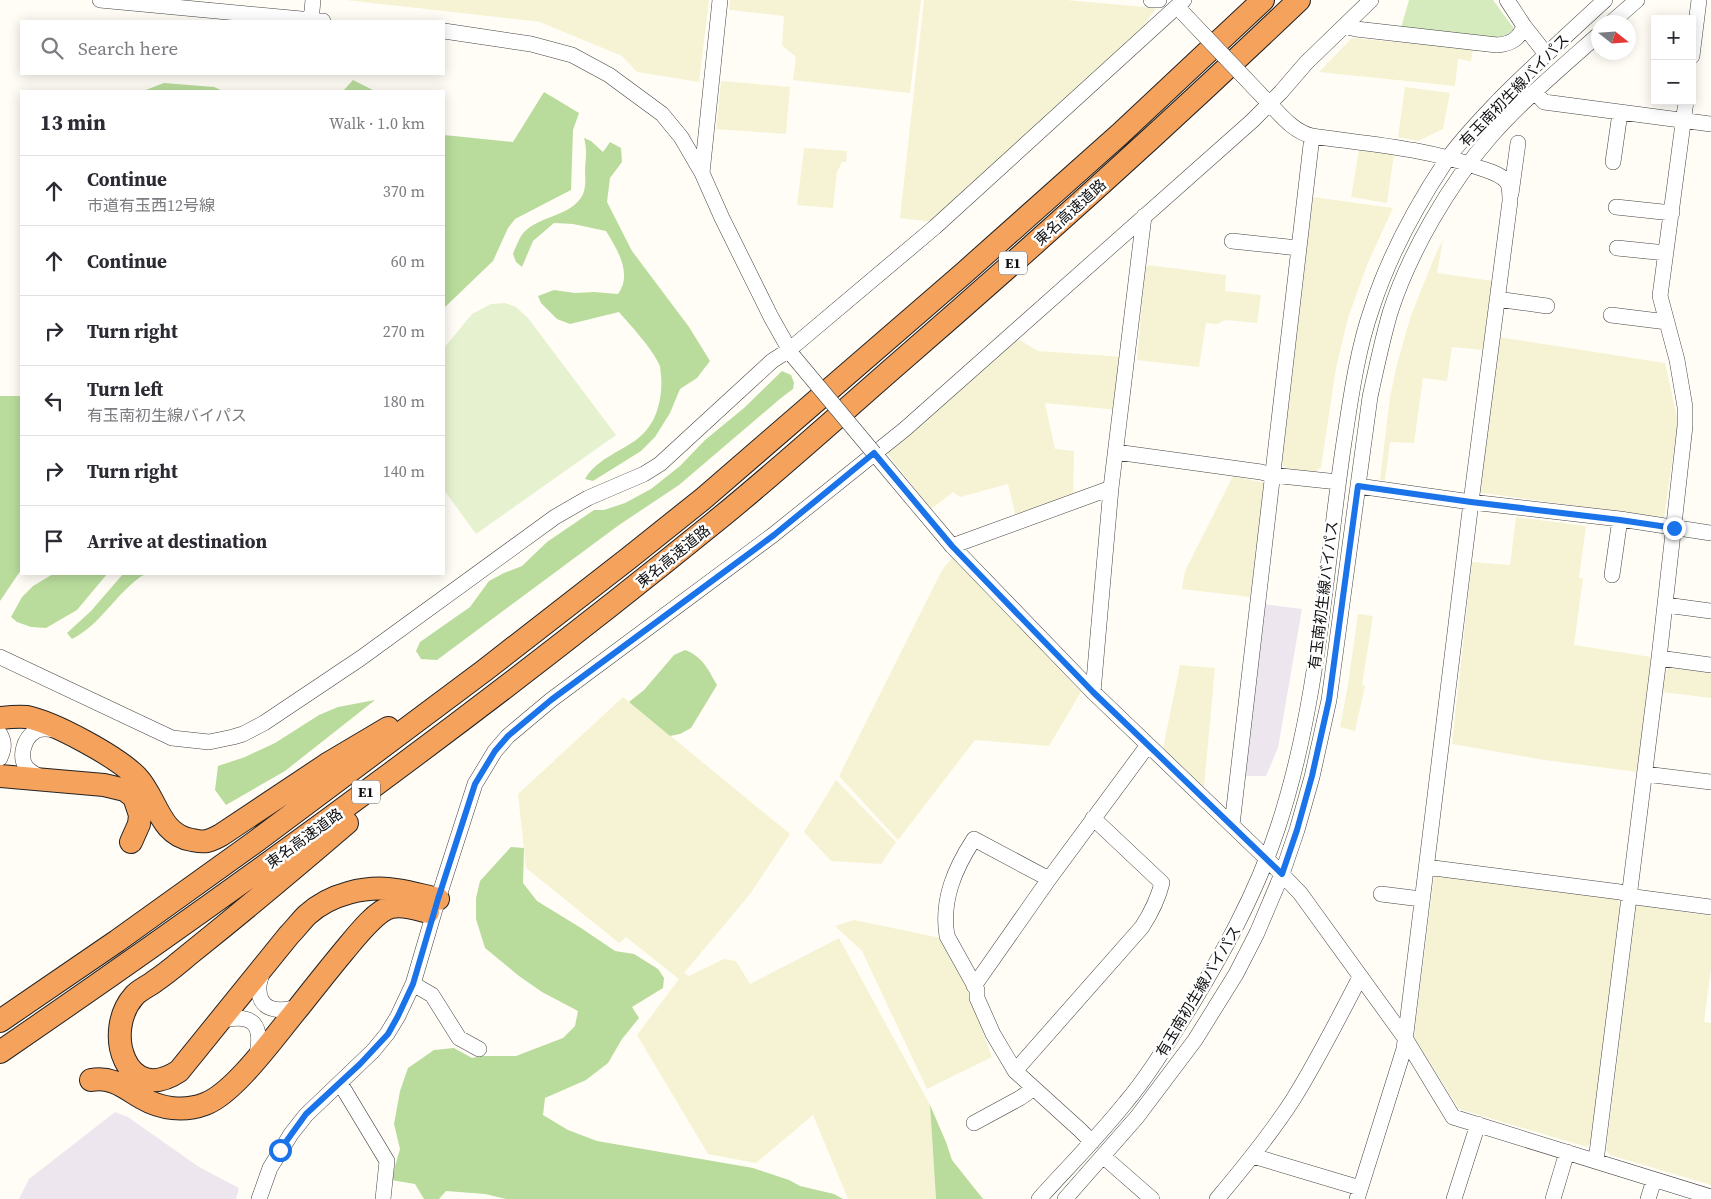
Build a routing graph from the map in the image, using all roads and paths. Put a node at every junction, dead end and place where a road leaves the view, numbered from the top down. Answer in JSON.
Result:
{"nodes":[{"id":1,"x":100,"y":0,"type":"edge"},
{"id":2,"x":313,"y":0,"type":"edge"},
{"id":3,"x":720,"y":0,"type":"edge"},
{"id":4,"x":1151,"y":0,"type":"edge"},
{"id":5,"x":1159,"y":0,"type":"edge"},
{"id":6,"x":1262,"y":0,"type":"edge"},
{"id":7,"x":1299,"y":0,"type":"edge"},
{"id":8,"x":1371,"y":0,"type":"edge"},
{"id":9,"x":1507,"y":0,"type":"edge"},
{"id":10,"x":1605,"y":0,"type":"edge"},
{"id":11,"x":1637,"y":0,"type":"edge"},
{"id":12,"x":1699,"y":0,"type":"edge"},
{"id":13,"x":1179,"y":5,"type":"edge"},
{"id":14,"x":1620,"y":15,"type":"edge"},
{"id":15,"x":301,"y":20,"type":"edge"},
{"id":16,"x":311,"y":20,"type":"edge"},
{"id":17,"x":1696,"y":24,"type":"edge"},
{"id":18,"x":1344,"y":26,"type":"junction"},
{"id":19,"x":1524,"y":26,"type":"junction"},
{"id":20,"x":445,"y":31,"type":"edge"},
{"id":21,"x":1591,"y":40,"type":"edge"},
{"id":22,"x":1546,"y":54,"type":"junction"},
{"id":23,"x":1535,"y":92,"type":"junction"},
{"id":24,"x":1266,"y":100,"type":"junction"},
{"id":25,"x":1686,"y":105,"type":"edge"},
{"id":26,"x":1620,"y":112,"type":"junction"},
{"id":27,"x":1684,"y":121,"type":"junction"},
{"id":28,"x":1711,"y":124,"type":"edge"},
{"id":29,"x":1312,"y":136,"type":"junction"},
{"id":30,"x":1518,"y":143,"type":"dead end"},
{"id":31,"x":1448,"y":158,"type":"junction"},
{"id":32,"x":1613,"y":162,"type":"dead end"},
{"id":33,"x":1469,"y":164,"type":"junction"},
{"id":34,"x":702,"y":174,"type":"junction"},
{"id":35,"x":1510,"y":200,"type":"junction"},
{"id":36,"x":1616,"y":207,"type":"dead end"},
{"id":37,"x":1672,"y":213,"type":"junction"},
{"id":38,"x":1144,"y":216,"type":"junction"},
{"id":39,"x":1232,"y":241,"type":"dead end"},
{"id":40,"x":1298,"y":248,"type":"junction"},
{"id":41,"x":1617,"y":248,"type":"dead end"},
{"id":42,"x":1666,"y":254,"type":"junction"},
{"id":43,"x":1498,"y":299,"type":"junction"},
{"id":44,"x":1547,"y":306,"type":"dead end"},
{"id":45,"x":1612,"y":315,"type":"dead end"},
{"id":46,"x":1666,"y":322,"type":"junction"},
{"id":47,"x":791,"y":353,"type":"junction"},
{"id":48,"x":1116,"y":452,"type":"junction"},
{"id":49,"x":874,"y":453,"type":"junction"},
{"id":50,"x":1272,"y":475,"type":"junction"},
{"id":51,"x":1338,"y":482,"type":"junction"},
{"id":52,"x":1358,"y":486,"type":"junction"},
{"id":53,"x":1111,"y":488,"type":"junction"},
{"id":54,"x":1471,"y":502,"type":"junction"},
{"id":55,"x":1620,"y":520,"type":"junction"},
{"id":56,"x":1674,"y":528,"type":"junction"},
{"id":57,"x":1711,"y":533,"type":"edge"},
{"id":58,"x":952,"y":546,"type":"junction"},
{"id":59,"x":1612,"y":575,"type":"dead end"},
{"id":60,"x":1666,"y":605,"type":"junction"},
{"id":61,"x":1711,"y":611,"type":"edge"},
{"id":62,"x":1659,"y":658,"type":"junction"},
{"id":63,"x":6,"y":660,"type":"edge"},
{"id":64,"x":1711,"y":665,"type":"edge"},
{"id":65,"x":485,"y":670,"type":"junction"},
{"id":66,"x":501,"y":691,"type":"junction"},
{"id":67,"x":1093,"y":692,"type":"junction"},
{"id":68,"x":0,"y":718,"type":"edge"},
{"id":69,"x":60,"y":730,"type":"junction"},
{"id":70,"x":0,"y":734,"type":"edge"},
{"id":71,"x":1148,"y":745,"type":"junction"},
{"id":72,"x":0,"y":758,"type":"edge"},
{"id":73,"x":1645,"y":774,"type":"junction"},
{"id":74,"x":0,"y":776,"type":"edge"},
{"id":75,"x":45,"y":780,"type":"junction"},
{"id":76,"x":1711,"y":782,"type":"edge"},
{"id":77,"x":1093,"y":818,"type":"junction"},
{"id":78,"x":1232,"y":825,"type":"junction"},
{"id":79,"x":131,"y":842,"type":"dead end"},
{"id":80,"x":1266,"y":858,"type":"junction"},
{"id":81,"x":1426,"y":867,"type":"junction"},
{"id":82,"x":1282,"y":874,"type":"junction"},
{"id":83,"x":1049,"y":879,"type":"junction"},
{"id":84,"x":1381,"y":894,"type":"dead end"},
{"id":85,"x":1629,"y":895,"type":"junction"},
{"id":86,"x":1421,"y":899,"type":"junction"},
{"id":87,"x":436,"y":907,"type":"junction"},
{"id":88,"x":1711,"y":908,"type":"edge"},
{"id":89,"x":263,"y":969,"type":"junction"},
{"id":90,"x":1360,"y":977,"type":"junction"},
{"id":91,"x":413,"y":984,"type":"junction"},
{"id":92,"x":974,"y":986,"type":"junction"},
{"id":93,"x":299,"y":1006,"type":"junction"},
{"id":94,"x":0,"y":1021,"type":"edge"},
{"id":95,"x":219,"y":1021,"type":"junction"},
{"id":96,"x":1405,"y":1038,"type":"junction"},
{"id":97,"x":479,"y":1049,"type":"dead end"},
{"id":98,"x":0,"y":1052,"type":"edge"},
{"id":99,"x":256,"y":1059,"type":"junction"},
{"id":100,"x":1015,"y":1071,"type":"junction"},
{"id":101,"x":91,"y":1080,"type":"dead end"},
{"id":102,"x":340,"y":1082,"type":"junction"},
{"id":103,"x":1033,"y":1089,"type":"junction"},
{"id":104,"x":974,"y":1123,"type":"dead end"},
{"id":105,"x":1478,"y":1124,"type":"junction"},
{"id":106,"x":1092,"y":1142,"type":"junction"},
{"id":107,"x":1567,"y":1152,"type":"junction"},
{"id":108,"x":1253,"y":1156,"type":"junction"},
{"id":109,"x":1104,"y":1157,"type":"junction"},
{"id":110,"x":1596,"y":1161,"type":"junction"},
{"id":111,"x":1654,"y":1180,"type":"junction"},
{"id":112,"x":260,"y":1194,"type":"edge"},
{"id":113,"x":1358,"y":1194,"type":"edge"},
{"id":114,"x":1711,"y":1197,"type":"edge"},
{"id":115,"x":383,"y":1199,"type":"edge"},
{"id":116,"x":1039,"y":1199,"type":"edge"},
{"id":117,"x":1065,"y":1199,"type":"edge"},
{"id":118,"x":1152,"y":1199,"type":"edge"},
{"id":119,"x":1217,"y":1199,"type":"edge"},
{"id":120,"x":1454,"y":1199,"type":"edge"},
{"id":121,"x":1553,"y":1199,"type":"edge"},
{"id":122,"x":1648,"y":1199,"type":"edge"}],
"edges":[{"from":1,"to":15,"type":"street"},
{"from":2,"to":16,"type":"street"},
{"from":3,"to":34,"type":"street"},
{"from":4,"to":5,"type":"street"},
{"from":6,"to":65,"type":"highway","name":"東名高速道路","number":"E1"},
{"from":7,"to":66,"type":"highway","name":"東名高速道路","number":"E1"},
{"from":8,"to":18,"type":"street"},
{"from":9,"to":19,"type":"street"},
{"from":10,"to":22,"type":"street","name":"有玉南初生線バイパス"},
{"from":11,"to":14,"type":"street"},
{"from":12,"to":17,"type":"street"},
{"from":13,"to":24,"type":"street","bridge":true},
{"from":13,"to":47,"type":"street"},
{"from":18,"to":19,"type":"street"},
{"from":18,"to":24,"type":"street"},
{"from":19,"to":22,"type":"street"},
{"from":20,"to":34,"type":"street"},
{"from":21,"to":23,"type":"street","name":"有玉南初生線バイパス"},
{"from":22,"to":31,"type":"street","name":"有玉南初生線バイパス"},
{"from":23,"to":26,"type":"street"},
{"from":23,"to":33,"type":"street","name":"有玉南初生線バイパス"},
{"from":24,"to":29,"type":"street"},
{"from":24,"to":38,"type":"street"},
{"from":25,"to":27,"type":"street"},
{"from":26,"to":27,"type":"street"},
{"from":26,"to":32,"type":"street"},
{"from":27,"to":28,"type":"street"},
{"from":27,"to":37,"type":"street"},
{"from":29,"to":31,"type":"street"},
{"from":29,"to":40,"type":"street"},
{"from":30,"to":35,"type":"street"},
{"from":31,"to":33,"type":"street"},
{"from":31,"to":51,"type":"street","name":"有玉南初生線バイパス"},
{"from":33,"to":35,"type":"street"},
{"from":33,"to":52,"type":"street","name":"有玉南初生線バイパス"},
{"from":34,"to":47,"type":"street"},
{"from":35,"to":43,"type":"street"},
{"from":36,"to":37,"type":"street"},
{"from":37,"to":42,"type":"street"},
{"from":38,"to":48,"type":"street"},
{"from":38,"to":49,"type":"street"},
{"from":39,"to":40,"type":"street"},
{"from":40,"to":50,"type":"street"},
{"from":41,"to":42,"type":"street"},
{"from":42,"to":46,"type":"street"},
{"from":43,"to":44,"type":"street"},
{"from":43,"to":54,"type":"street"},
{"from":45,"to":46,"type":"street"},
{"from":46,"to":56,"type":"street"},
{"from":47,"to":49,"type":"street","bridge":true},
{"from":47,"to":63,"type":"street"},
{"from":48,"to":50,"type":"street"},
{"from":48,"to":53,"type":"street"},
{"from":49,"to":58,"type":"street"},
{"from":49,"to":87,"type":"street"},
{"from":50,"to":51,"type":"street"},
{"from":50,"to":78,"type":"street"},
{"from":51,"to":80,"type":"street","name":"有玉南初生線バイパス"},
{"from":52,"to":54,"type":"street"},
{"from":52,"to":82,"type":"street","name":"有玉南初生線バイパス"},
{"from":53,"to":58,"type":"street"},
{"from":53,"to":67,"type":"street"},
{"from":54,"to":55,"type":"street"},
{"from":54,"to":81,"type":"street"},
{"from":55,"to":56,"type":"street"},
{"from":55,"to":59,"type":"street"},
{"from":56,"to":57,"type":"street"},
{"from":56,"to":60,"type":"street"},
{"from":58,"to":67,"type":"street"},
{"from":60,"to":61,"type":"street"},
{"from":60,"to":62,"type":"street"},
{"from":62,"to":64,"type":"street"},
{"from":62,"to":73,"type":"street"},
{"from":65,"to":69,"type":"highway"},
{"from":65,"to":94,"type":"highway","name":"東名高速道路","number":"E1"},
{"from":66,"to":95,"type":"highway"},
{"from":66,"to":98,"type":"highway","name":"東名高速道路","number":"E1"},
{"from":67,"to":71,"type":"street"},
{"from":68,"to":69,"type":"highway"},
{"from":69,"to":75,"type":"street"},
{"from":70,"to":72,"type":"street"},
{"from":71,"to":77,"type":"street"},
{"from":71,"to":78,"type":"street"},
{"from":73,"to":76,"type":"street"},
{"from":73,"to":85,"type":"street"},
{"from":74,"to":75,"type":"highway"},
{"from":75,"to":79,"type":"highway"},
{"from":77,"to":83,"type":"street"},
{"from":77,"to":100,"type":"street"},
{"from":78,"to":80,"type":"street"},
{"from":80,"to":82,"type":"street"},
{"from":80,"to":106,"type":"street","name":"有玉南初生線バイパス"},
{"from":81,"to":85,"type":"street"},
{"from":81,"to":86,"type":"street"},
{"from":82,"to":90,"type":"street"},
{"from":82,"to":109,"type":"street","name":"有玉南初生線バイパス"},
{"from":83,"to":92,"type":"street"},
{"from":83,"to":92,"type":"street"},
{"from":84,"to":86,"type":"street"},
{"from":85,"to":88,"type":"street"},
{"from":85,"to":110,"type":"street"},
{"from":86,"to":96,"type":"street"},
{"from":87,"to":89,"type":"highway"},
{"from":87,"to":91,"type":"street"},
{"from":87,"to":93,"type":"highway"},
{"from":89,"to":93,"type":"street"},
{"from":89,"to":95,"type":"highway"},
{"from":90,"to":96,"type":"street"},
{"from":90,"to":108,"type":"street"},
{"from":91,"to":97,"type":"street"},
{"from":91,"to":102,"type":"street"},
{"from":92,"to":100,"type":"street"},
{"from":93,"to":99,"type":"highway"},
{"from":95,"to":99,"type":"street"},
{"from":96,"to":105,"type":"street"},
{"from":96,"to":113,"type":"street"},
{"from":99,"to":101,"type":"highway"},
{"from":100,"to":103,"type":"street"},
{"from":102,"to":112,"type":"street"},
{"from":102,"to":115,"type":"street"},
{"from":103,"to":104,"type":"street"},
{"from":103,"to":106,"type":"street"},
{"from":105,"to":107,"type":"street"},
{"from":105,"to":120,"type":"street"},
{"from":106,"to":116,"type":"street","name":"有玉南初生線バイパス"},
{"from":107,"to":110,"type":"street"},
{"from":107,"to":121,"type":"street"},
{"from":108,"to":113,"type":"street"},
{"from":108,"to":119,"type":"street"},
{"from":109,"to":117,"type":"street","name":"有玉南初生線バイパス"},
{"from":109,"to":118,"type":"street"},
{"from":110,"to":111,"type":"street"},
{"from":111,"to":114,"type":"street"},
{"from":111,"to":122,"type":"street"}]}
